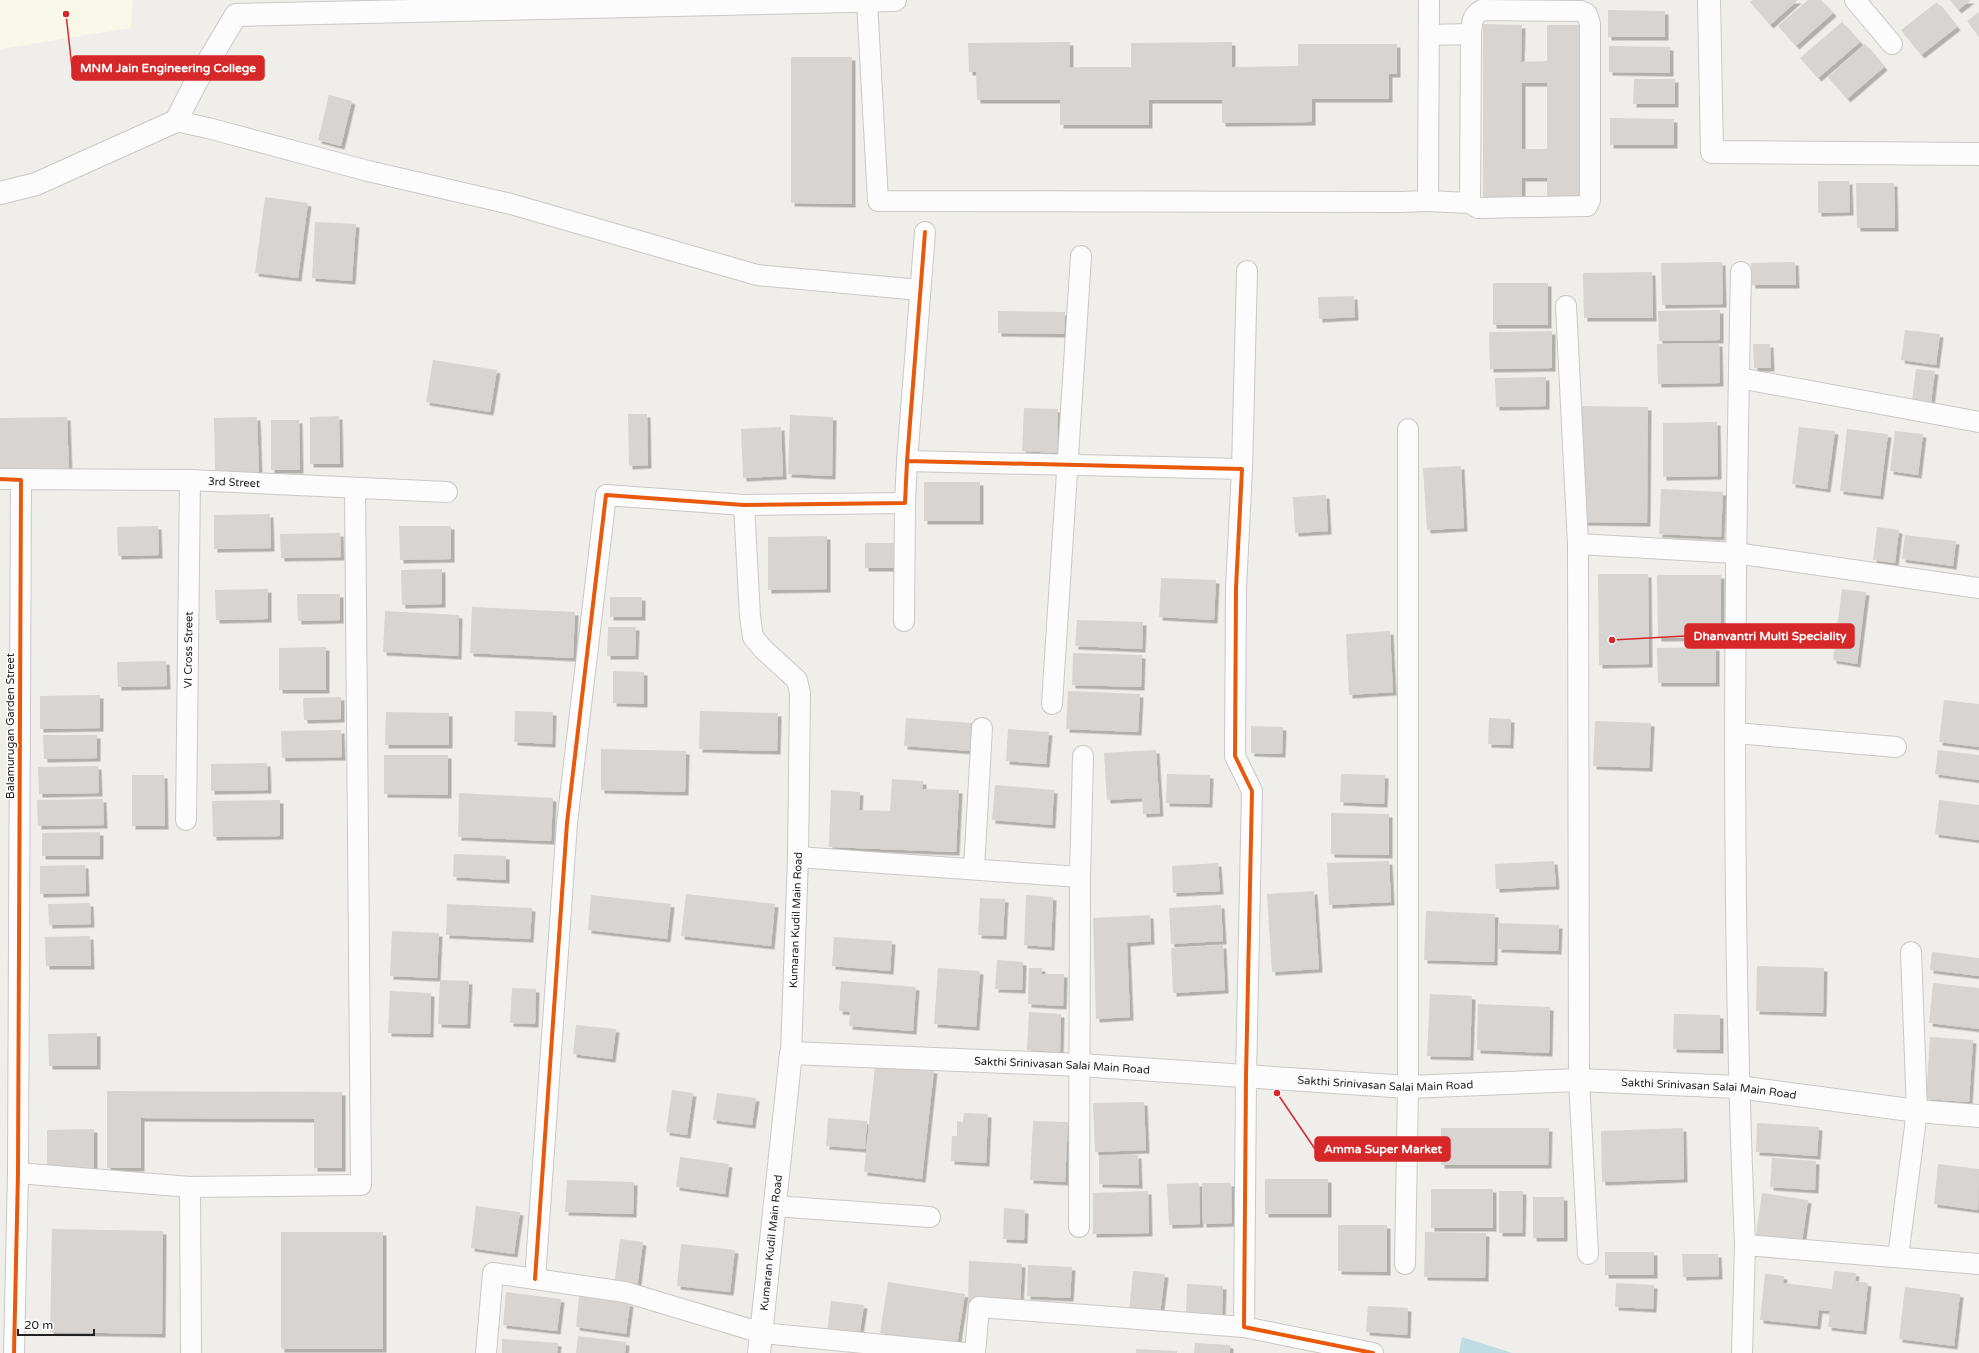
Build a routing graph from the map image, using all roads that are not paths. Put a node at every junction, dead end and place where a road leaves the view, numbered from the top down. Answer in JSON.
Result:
{"nodes":[{"id":1,"x":895,"y":0,"type":"edge"},
{"id":2,"x":1429,"y":0,"type":"edge"},
{"id":3,"x":1709,"y":0,"type":"edge"},
{"id":4,"x":1855,"y":0,"type":"edge"},
{"id":5,"x":867,"y":1,"type":"junction"},
{"id":6,"x":1471,"y":34,"type":"junction"},
{"id":7,"x":1429,"y":35,"type":"junction"},
{"id":8,"x":1892,"y":44,"type":"dead end"},
{"id":9,"x":176,"y":121,"type":"junction"},
{"id":10,"x":1979,"y":154,"type":"edge"},
{"id":11,"x":0,"y":193,"type":"edge"},
{"id":12,"x":1428,"y":201,"type":"junction"},
{"id":13,"x":1470,"y":203,"type":"junction"},
{"id":14,"x":925,"y":232,"type":"dead end"},
{"id":15,"x":1081,"y":256,"type":"dead end"},
{"id":16,"x":1247,"y":271,"type":"dead end"},
{"id":17,"x":1741,"y":272,"type":"dead end"},
{"id":18,"x":920,"y":290,"type":"junction"},
{"id":19,"x":1566,"y":306,"type":"dead end"},
{"id":20,"x":1739,"y":378,"type":"junction"},
{"id":21,"x":1979,"y":422,"type":"edge"},
{"id":22,"x":1408,"y":429,"type":"dead end"},
{"id":23,"x":907,"y":461,"type":"junction"},
{"id":24,"x":1068,"y":463,"type":"junction"},
{"id":25,"x":1242,"y":469,"type":"junction"},
{"id":26,"x":0,"y":479,"type":"edge"},
{"id":27,"x":21,"y":480,"type":"junction"},
{"id":28,"x":190,"y":480,"type":"junction"},
{"id":29,"x":355,"y":488,"type":"junction"},
{"id":30,"x":447,"y":492,"type":"dead end"},
{"id":31,"x":905,"y":503,"type":"junction"},
{"id":32,"x":744,"y":505,"type":"junction"},
{"id":33,"x":1578,"y":544,"type":"junction"},
{"id":34,"x":1735,"y":553,"type":"junction"},
{"id":35,"x":1979,"y":588,"type":"edge"},
{"id":36,"x":904,"y":621,"type":"dead end"},
{"id":37,"x":1052,"y":704,"type":"dead end"},
{"id":38,"x":982,"y":728,"type":"dead end"},
{"id":39,"x":1736,"y":733,"type":"junction"},
{"id":40,"x":1896,"y":747,"type":"dead end"},
{"id":41,"x":1083,"y":756,"type":"dead end"},
{"id":42,"x":186,"y":820,"type":"dead end"},
{"id":43,"x":798,"y":857,"type":"junction"},
{"id":44,"x":974,"y":869,"type":"junction"},
{"id":45,"x":1080,"y":877,"type":"junction"},
{"id":46,"x":1911,"y":952,"type":"dead end"},
{"id":47,"x":791,"y":1053,"type":"junction"},
{"id":48,"x":1080,"y":1065,"type":"junction"},
{"id":49,"x":1246,"y":1076,"type":"junction"},
{"id":50,"x":1579,"y":1080,"type":"junction"},
{"id":51,"x":1408,"y":1087,"type":"junction"},
{"id":52,"x":1738,"y":1087,"type":"junction"},
{"id":53,"x":1917,"y":1111,"type":"junction"},
{"id":54,"x":1979,"y":1116,"type":"edge"},
{"id":55,"x":18,"y":1173,"type":"junction"},
{"id":56,"x":190,"y":1187,"type":"junction"},
{"id":57,"x":774,"y":1206,"type":"junction"},
{"id":58,"x":930,"y":1217,"type":"dead end"},
{"id":59,"x":1079,"y":1227,"type":"dead end"},
{"id":60,"x":1745,"y":1245,"type":"junction"},
{"id":61,"x":1588,"y":1254,"type":"dead end"},
{"id":62,"x":1898,"y":1257,"type":"junction"},
{"id":63,"x":1405,"y":1264,"type":"dead end"},
{"id":64,"x":1979,"y":1264,"type":"edge"},
{"id":65,"x":535,"y":1279,"type":"junction"},
{"id":66,"x":1244,"y":1327,"type":"junction"},
{"id":67,"x":760,"y":1343,"type":"edge"},
{"id":68,"x":14,"y":1353,"type":"edge"},
{"id":69,"x":191,"y":1353,"type":"edge"},
{"id":70,"x":486,"y":1353,"type":"edge"},
{"id":71,"x":965,"y":1353,"type":"edge"},
{"id":72,"x":975,"y":1353,"type":"edge"},
{"id":73,"x":1373,"y":1353,"type":"edge"},
{"id":74,"x":1742,"y":1353,"type":"edge"}],
"edges":[{"from":1,"to":5,"type":"street"},
{"from":2,"to":7,"type":"street"},
{"from":3,"to":10,"type":"street"},
{"from":4,"to":8,"type":"street"},
{"from":5,"to":9,"type":"street"},
{"from":5,"to":12,"type":"street"},
{"from":6,"to":7,"type":"street"},
{"from":6,"to":13,"type":"street"},
{"from":6,"to":13,"type":"street"},
{"from":7,"to":12,"type":"street"},
{"from":9,"to":11,"type":"street"},
{"from":9,"to":18,"type":"street"},
{"from":12,"to":13,"type":"street"},
{"from":14,"to":18,"type":"street"},
{"from":15,"to":24,"type":"street"},
{"from":16,"to":25,"type":"street"},
{"from":17,"to":20,"type":"street"},
{"from":18,"to":23,"type":"street"},
{"from":19,"to":33,"type":"street"},
{"from":20,"to":21,"type":"street"},
{"from":20,"to":34,"type":"street"},
{"from":22,"to":51,"type":"street"},
{"from":23,"to":24,"type":"street"},
{"from":23,"to":31,"type":"street"},
{"from":24,"to":25,"type":"street"},
{"from":24,"to":37,"type":"street"},
{"from":25,"to":49,"type":"street"},
{"from":26,"to":27,"type":"street"},
{"from":27,"to":28,"type":"street","name":"3rd Street"},
{"from":27,"to":55,"type":"street","name":"Balamurugan Garden Street"},
{"from":28,"to":29,"type":"street","name":"3rd Street"},
{"from":28,"to":42,"type":"street","name":"VI Cross Street"},
{"from":29,"to":30,"type":"street","name":"3rd Street"},
{"from":29,"to":56,"type":"street"},
{"from":31,"to":32,"type":"street"},
{"from":31,"to":36,"type":"street"},
{"from":32,"to":43,"type":"street","name":"Kumaran Kudil Main Road"},
{"from":32,"to":65,"type":"street"},
{"from":33,"to":34,"type":"street"},
{"from":33,"to":50,"type":"street"},
{"from":34,"to":35,"type":"street"},
{"from":34,"to":39,"type":"street"},
{"from":38,"to":44,"type":"street"},
{"from":39,"to":40,"type":"street"},
{"from":39,"to":52,"type":"street"},
{"from":41,"to":45,"type":"street"},
{"from":43,"to":44,"type":"street"},
{"from":43,"to":47,"type":"street","name":"Kumaran Kudil Main Road"},
{"from":44,"to":45,"type":"street"},
{"from":45,"to":48,"type":"street"},
{"from":46,"to":53,"type":"street"},
{"from":47,"to":48,"type":"street","name":"Sakthi Srinivasan Salai Main Road"},
{"from":47,"to":57,"type":"street","name":"Kumaran Kudil Main Road"},
{"from":48,"to":49,"type":"street","name":"Sakthi Srinivasan Salai Main Road"},
{"from":48,"to":59,"type":"street"},
{"from":49,"to":51,"type":"street","name":"Sakthi Srinivasan Salai Main Road"},
{"from":49,"to":66,"type":"street"},
{"from":50,"to":51,"type":"street","name":"Sakthi Srinivasan Salai Main Road"},
{"from":50,"to":52,"type":"street","name":"Sakthi Srinivasan Salai Main Road"},
{"from":50,"to":61,"type":"street"},
{"from":51,"to":63,"type":"street"},
{"from":52,"to":53,"type":"street","name":"Sakthi Srinivasan Salai Main Road"},
{"from":52,"to":60,"type":"street"},
{"from":53,"to":54,"type":"street","name":"Sakthi Srinivasan Salai Main Road"},
{"from":53,"to":62,"type":"street"},
{"from":55,"to":56,"type":"street"},
{"from":55,"to":68,"type":"street","name":"Balamurugan Garden Street"},
{"from":56,"to":69,"type":"street"},
{"from":57,"to":58,"type":"street"},
{"from":57,"to":67,"type":"street","name":"Kumaran Kudil Main Road"},
{"from":60,"to":62,"type":"street"},
{"from":60,"to":74,"type":"street"},
{"from":62,"to":64,"type":"street"},
{"from":65,"to":67,"type":"street"},
{"from":65,"to":70,"type":"street"},
{"from":66,"to":72,"type":"street"},
{"from":66,"to":73,"type":"street"},
{"from":67,"to":71,"type":"street"}]}
